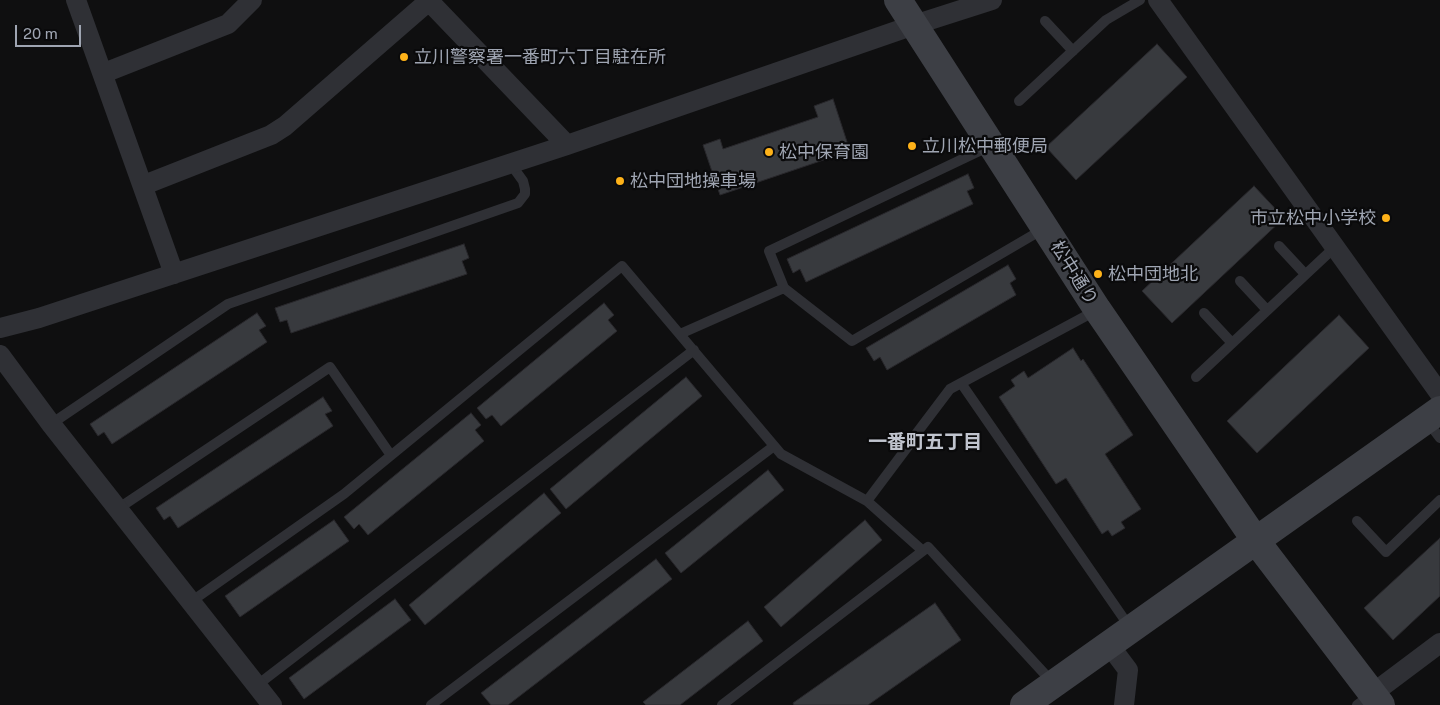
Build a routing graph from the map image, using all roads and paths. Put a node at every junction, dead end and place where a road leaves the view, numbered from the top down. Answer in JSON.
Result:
{"nodes":[{"id":1,"x":76,"y":0,"type":"edge"},
{"id":2,"x":252,"y":0,"type":"edge"},
{"id":3,"x":429,"y":0,"type":"edge"},
{"id":4,"x":898,"y":0,"type":"edge"},
{"id":5,"x":992,"y":0,"type":"edge"},
{"id":6,"x":1140,"y":0,"type":"edge"},
{"id":7,"x":1158,"y":0,"type":"edge"},
{"id":8,"x":1044,"y":21,"type":"dead end"},
{"id":9,"x":914,"y":25,"type":"junction"},
{"id":10,"x":1073,"y":51,"type":"junction"},
{"id":11,"x":104,"y":73,"type":"junction"},
{"id":12,"x":1019,"y":101,"type":"dead end"},
{"id":13,"x":567,"y":145,"type":"junction"},
{"id":14,"x":993,"y":145,"type":"junction"},
{"id":15,"x":510,"y":163,"type":"junction"},
{"id":16,"x":144,"y":185,"type":"junction"},
{"id":17,"x":1046,"y":227,"type":"junction"},
{"id":18,"x":1279,"y":246,"type":"dead end"},
{"id":19,"x":1335,"y":246,"type":"junction"},
{"id":20,"x":174,"y":274,"type":"junction"},
{"id":21,"x":1305,"y":274,"type":"junction"},
{"id":22,"x":1240,"y":281,"type":"dead end"},
{"id":23,"x":784,"y":288,"type":"junction"},
{"id":24,"x":1097,"y":310,"type":"junction"},
{"id":25,"x":1267,"y":310,"type":"junction"},
{"id":26,"x":1204,"y":313,"type":"dead end"},
{"id":27,"x":0,"y":328,"type":"edge"},
{"id":28,"x":680,"y":334,"type":"junction"},
{"id":29,"x":1232,"y":343,"type":"junction"},
{"id":30,"x":694,"y":350,"type":"junction"},
{"id":31,"x":0,"y":355,"type":"edge"},
{"id":32,"x":1196,"y":377,"type":"dead end"},
{"id":33,"x":961,"y":383,"type":"junction"},
{"id":34,"x":1440,"y":394,"type":"edge"},
{"id":35,"x":1435,"y":423,"type":"edge"},
{"id":36,"x":51,"y":424,"type":"junction"},
{"id":37,"x":774,"y":446,"type":"junction"},
{"id":38,"x":390,"y":454,"type":"junction"},
{"id":39,"x":1440,"y":500,"type":"edge"},
{"id":40,"x":867,"y":502,"type":"junction"},
{"id":41,"x":119,"y":508,"type":"junction"},
{"id":42,"x":1357,"y":521,"type":"dead end"},
{"id":43,"x":1256,"y":541,"type":"junction"},
{"id":44,"x":923,"y":551,"type":"junction"},
{"id":45,"x":192,"y":601,"type":"junction"},
{"id":46,"x":1121,"y":638,"type":"junction"},
{"id":47,"x":1440,"y":643,"type":"edge"},
{"id":48,"x":1054,"y":684,"type":"junction"},
{"id":49,"x":256,"y":686,"type":"junction"},
{"id":50,"x":1370,"y":701,"type":"edge"},
{"id":51,"x":272,"y":705,"type":"edge"},
{"id":52,"x":431,"y":705,"type":"edge"},
{"id":53,"x":722,"y":705,"type":"edge"},
{"id":54,"x":1024,"y":705,"type":"edge"},
{"id":55,"x":1124,"y":705,"type":"edge"}],
"edges":[{"from":1,"to":11,"type":"street"},
{"from":2,"to":11,"type":"street"},
{"from":3,"to":13,"type":"street"},
{"from":3,"to":16,"type":"street"},
{"from":4,"to":9,"type":"street","name":"松中通り"},
{"from":5,"to":9,"type":"street"},
{"from":6,"to":10,"type":"lane"},
{"from":7,"to":19,"type":"street"},
{"from":8,"to":10,"type":"lane"},
{"from":9,"to":13,"type":"street"},
{"from":9,"to":14,"type":"street","name":"松中通り"},
{"from":10,"to":12,"type":"lane"},
{"from":11,"to":16,"type":"street"},
{"from":13,"to":15,"type":"street"},
{"from":14,"to":17,"type":"street","name":"松中通り"},
{"from":14,"to":23,"type":"lane"},
{"from":15,"to":20,"type":"street"},
{"from":15,"to":36,"type":"lane"},
{"from":16,"to":20,"type":"street"},
{"from":17,"to":23,"type":"lane"},
{"from":17,"to":24,"type":"street","name":"松中通り"},
{"from":18,"to":21,"type":"lane"},
{"from":19,"to":21,"type":"lane"},
{"from":19,"to":34,"type":"street"},
{"from":20,"to":27,"type":"street"},
{"from":21,"to":25,"type":"lane"},
{"from":22,"to":25,"type":"lane"},
{"from":23,"to":28,"type":"lane"},
{"from":24,"to":33,"type":"lane"},
{"from":24,"to":43,"type":"street","name":"松中通り"},
{"from":25,"to":29,"type":"lane"},
{"from":26,"to":29,"type":"lane"},
{"from":28,"to":30,"type":"lane"},
{"from":28,"to":38,"type":"lane"},
{"from":29,"to":32,"type":"lane"},
{"from":30,"to":37,"type":"lane"},
{"from":30,"to":49,"type":"lane"},
{"from":31,"to":36,"type":"street"},
{"from":33,"to":40,"type":"lane"},
{"from":33,"to":46,"type":"lane"},
{"from":35,"to":43,"type":"street"},
{"from":36,"to":41,"type":"street"},
{"from":37,"to":40,"type":"lane"},
{"from":37,"to":52,"type":"lane"},
{"from":38,"to":41,"type":"lane"},
{"from":38,"to":45,"type":"lane"},
{"from":39,"to":42,"type":"lane"},
{"from":40,"to":44,"type":"lane"},
{"from":41,"to":45,"type":"street"},
{"from":43,"to":46,"type":"street"},
{"from":43,"to":50,"type":"street","name":"松中通り"},
{"from":44,"to":48,"type":"lane"},
{"from":44,"to":53,"type":"lane"},
{"from":45,"to":49,"type":"street"},
{"from":46,"to":48,"type":"street"},
{"from":46,"to":55,"type":"street"},
{"from":47,"to":50,"type":"street"},
{"from":48,"to":54,"type":"street"},
{"from":49,"to":51,"type":"street"}]}
